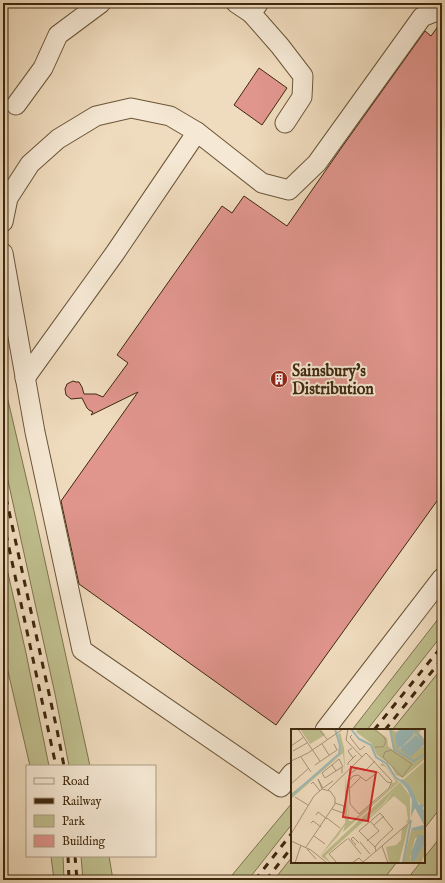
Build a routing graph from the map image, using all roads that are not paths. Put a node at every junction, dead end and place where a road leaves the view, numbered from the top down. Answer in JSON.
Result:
{"nodes":[{"id":1,"x":102,"y":3,"type":"edge"},
{"id":2,"x":249,"y":6,"type":"edge"},
{"id":3,"x":442,"y":9,"type":"edge"},
{"id":4,"x":16,"y":105,"type":"dead end"},
{"id":5,"x":285,"y":123,"type":"dead end"},
{"id":6,"x":197,"y":132,"type":"junction"},
{"id":7,"x":3,"y":222,"type":"edge"},
{"id":8,"x":3,"y":253,"type":"edge"},
{"id":9,"x":25,"y":378,"type":"junction"},
{"id":10,"x":442,"y":578,"type":"edge"},
{"id":11,"x":326,"y":729,"type":"edge"},
{"id":12,"x":291,"y":773,"type":"edge"}],
"edges":[{"from":1,"to":4,"type":"lane"},
{"from":2,"to":5,"type":"lane"},
{"from":3,"to":6,"type":"lane"},
{"from":6,"to":7,"type":"lane"},
{"from":6,"to":9,"type":"lane"},
{"from":8,"to":9,"type":"lane"},
{"from":9,"to":12,"type":"lane"},
{"from":10,"to":11,"type":"lane"}]}
